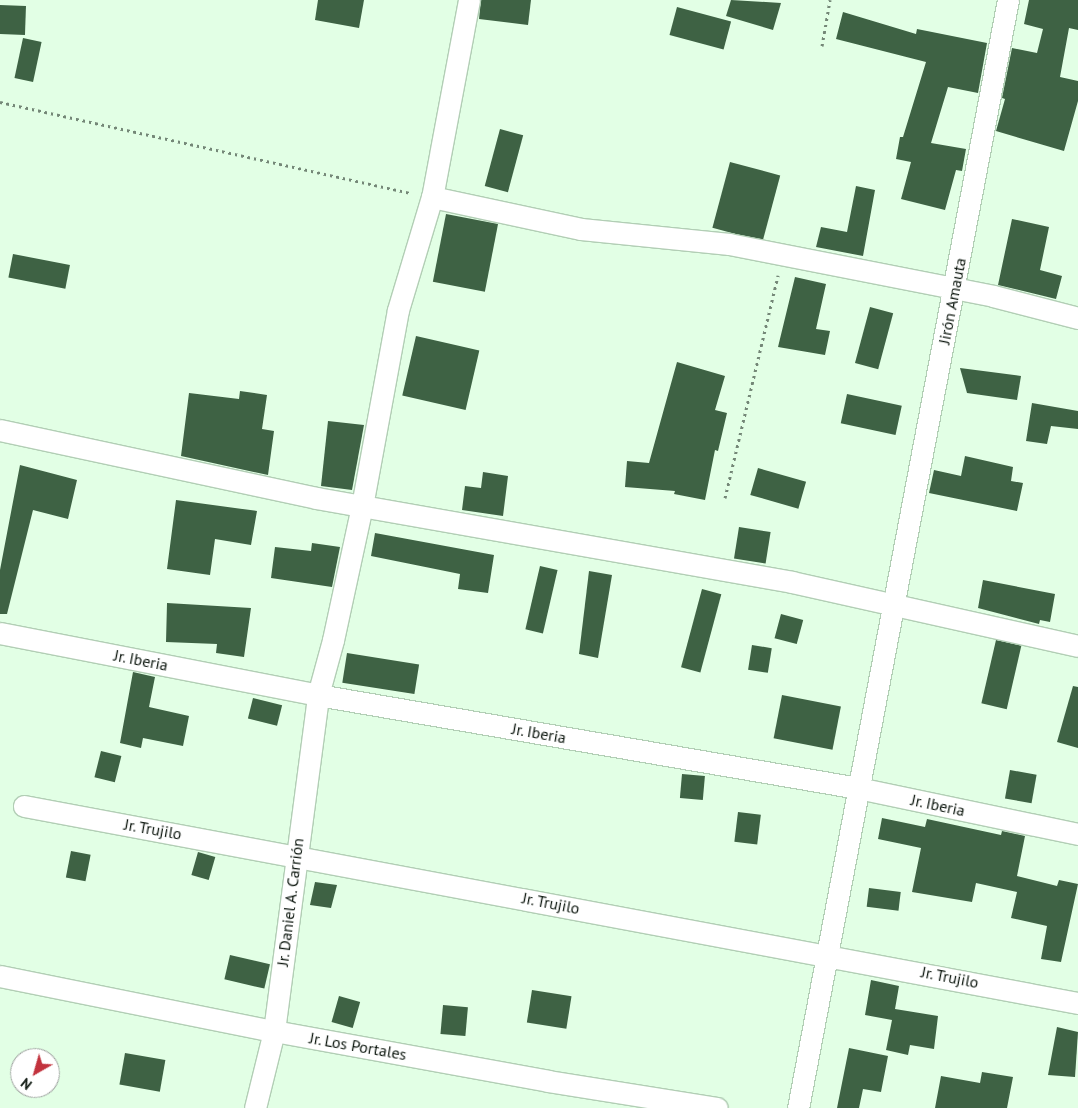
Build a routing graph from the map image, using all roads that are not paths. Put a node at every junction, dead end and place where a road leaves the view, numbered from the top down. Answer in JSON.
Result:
{"nodes":[{"id":1,"x":469,"y":0,"type":"edge"},
{"id":2,"x":1008,"y":0,"type":"edge"},
{"id":3,"x":432,"y":197,"type":"junction"},
{"id":4,"x":955,"y":288,"type":"junction"},
{"id":5,"x":1078,"y":318,"type":"edge"},
{"id":6,"x":0,"y":430,"type":"edge"},
{"id":7,"x":362,"y":506,"type":"junction"},
{"id":8,"x":895,"y":603,"type":"junction"},
{"id":9,"x":0,"y":633,"type":"edge"},
{"id":10,"x":1078,"y":646,"type":"edge"},
{"id":11,"x":318,"y":695,"type":"junction"},
{"id":12,"x":858,"y":788,"type":"junction"},
{"id":13,"x":24,"y":806,"type":"dead end"},
{"id":14,"x":1078,"y":834,"type":"edge"},
{"id":15,"x":295,"y":855,"type":"junction"},
{"id":16,"x":825,"y":954,"type":"junction"},
{"id":17,"x":0,"y":976,"type":"edge"},
{"id":18,"x":1078,"y":1003,"type":"edge"},
{"id":19,"x":274,"y":1031,"type":"junction"},
{"id":20,"x":255,"y":1108,"type":"edge"},
{"id":21,"x":717,"y":1108,"type":"edge"},
{"id":22,"x":798,"y":1108,"type":"edge"}],
"edges":[{"from":1,"to":3,"type":"street","name":"Jr. Daniel A. Carrión"},
{"from":2,"to":4,"type":"street","name":"Jirón Amauta"},
{"from":3,"to":4,"type":"street"},
{"from":3,"to":7,"type":"street","name":"Jr. Daniel A. Carrión"},
{"from":4,"to":5,"type":"street"},
{"from":4,"to":8,"type":"street","name":"Jirón Amauta"},
{"from":6,"to":7,"type":"street"},
{"from":7,"to":8,"type":"street"},
{"from":7,"to":11,"type":"street","name":"Jr. Daniel A. Carrión"},
{"from":8,"to":10,"type":"street"},
{"from":8,"to":12,"type":"street","name":"Jirón Amauta"},
{"from":9,"to":11,"type":"street","name":"Jr. Iberia"},
{"from":11,"to":12,"type":"street","name":"Jr. Iberia"},
{"from":11,"to":15,"type":"street","name":"Jr. Daniel A. Carrión"},
{"from":12,"to":14,"type":"street","name":"Jr. Iberia"},
{"from":12,"to":16,"type":"street","name":"Jirón Amauta"},
{"from":13,"to":15,"type":"street","name":"Jr. Trujilo"},
{"from":15,"to":16,"type":"street","name":"Jr. Trujilo"},
{"from":15,"to":19,"type":"street","name":"Jr. Daniel A. Carrión"},
{"from":16,"to":18,"type":"street","name":"Jr. Trujilo"},
{"from":16,"to":22,"type":"street","name":"Jirón Amauta"},
{"from":17,"to":19,"type":"street","name":"Jr. Los Portales"},
{"from":19,"to":20,"type":"street","name":"Jr. Daniel A. Carrión"},
{"from":19,"to":21,"type":"street","name":"Jr. Los Portales"}]}
